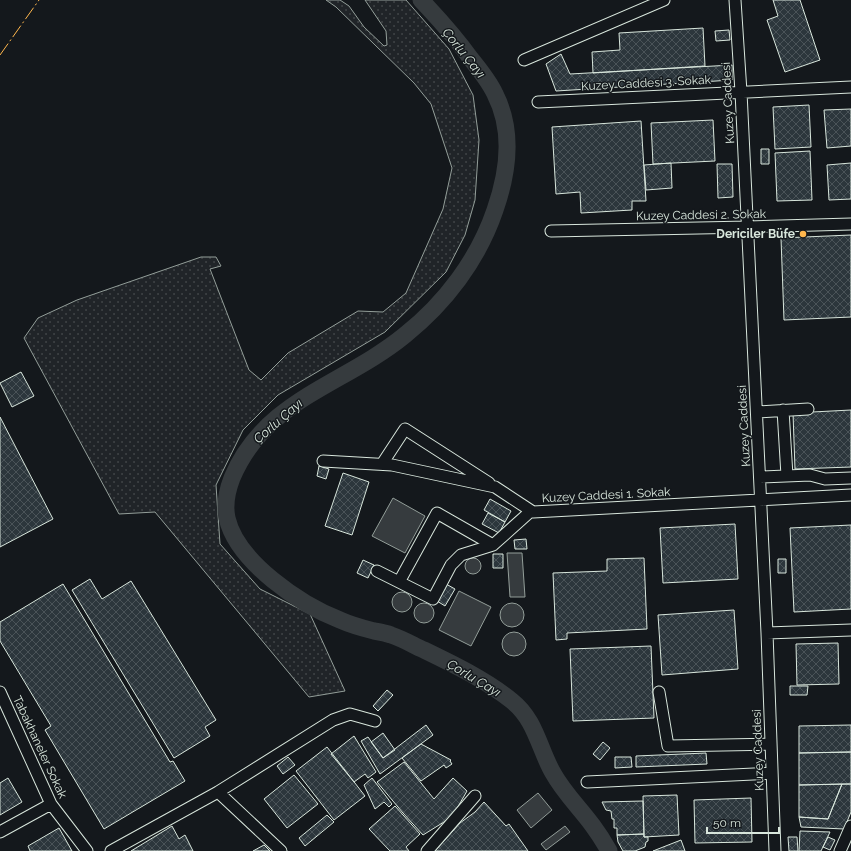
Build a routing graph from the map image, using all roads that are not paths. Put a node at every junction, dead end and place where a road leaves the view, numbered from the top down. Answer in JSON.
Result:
{"nodes":[{"id":1,"x":664,"y":0,"type":"edge"},
{"id":2,"x":735,"y":0,"type":"edge"},
{"id":3,"x":524,"y":60,"type":"dead end"},
{"id":4,"x":851,"y":87,"type":"edge"},
{"id":5,"x":741,"y":92,"type":"junction"},
{"id":6,"x":538,"y":102,"type":"dead end"},
{"id":7,"x":851,"y":224,"type":"edge"},
{"id":8,"x":748,"y":227,"type":"junction"},
{"id":9,"x":551,"y":231,"type":"dead end"},
{"id":10,"x":808,"y":409,"type":"dead end"},
{"id":11,"x":783,"y":410,"type":"junction"},
{"id":12,"x":757,"y":412,"type":"junction"},
{"id":13,"x":323,"y":461,"type":"dead end"},
{"id":14,"x":382,"y":464,"type":"junction"},
{"id":15,"x":787,"y":476,"type":"junction"},
{"id":16,"x":760,"y":477,"type":"junction"},
{"id":17,"x":851,"y":478,"type":"edge"},
{"id":18,"x":495,"y":486,"type":"junction"},
{"id":19,"x":851,"y":495,"type":"edge"},
{"id":20,"x":761,"y":501,"type":"junction"},
{"id":21,"x":531,"y":511,"type":"junction"},
{"id":22,"x":492,"y":545,"type":"junction"},
{"id":23,"x":377,"y":571,"type":"dead end"},
{"id":24,"x":399,"y":582,"type":"junction"},
{"id":25,"x":851,"y":630,"type":"edge"},
{"id":26,"x":767,"y":633,"type":"junction"},
{"id":27,"x":0,"y":692,"type":"edge"},
{"id":28,"x":659,"y":692,"type":"dead end"},
{"id":29,"x":375,"y":722,"type":"dead end"},
{"id":30,"x":771,"y":744,"type":"junction"},
{"id":31,"x":772,"y":773,"type":"junction"},
{"id":32,"x":587,"y":782,"type":"dead end"},
{"id":33,"x":218,"y":792,"type":"junction"},
{"id":34,"x":475,"y":796,"type":"dead end"},
{"id":35,"x":51,"y":804,"type":"junction"},
{"id":36,"x":851,"y":826,"type":"edge"},
{"id":37,"x":0,"y":832,"type":"edge"},
{"id":38,"x":87,"y":851,"type":"edge"},
{"id":39,"x":111,"y":851,"type":"edge"},
{"id":40,"x":281,"y":851,"type":"edge"},
{"id":41,"x":427,"y":851,"type":"edge"},
{"id":42,"x":775,"y":851,"type":"edge"},
{"id":43,"x":840,"y":851,"type":"edge"}],
"edges":[{"from":1,"to":3,"type":"street"},
{"from":2,"to":5,"type":"street","name":"Kuzey Caddesi"},
{"from":4,"to":5,"type":"street","name":"Kuzey Caddesi 3. Sokak"},
{"from":5,"to":6,"type":"street","name":"Kuzey Caddesi 3. Sokak"},
{"from":5,"to":8,"type":"street","name":"Kuzey Caddesi"},
{"from":7,"to":8,"type":"street","name":"Kuzey Caddesi 2. Sokak"},
{"from":8,"to":9,"type":"street","name":"Kuzey Caddesi 2. Sokak"},
{"from":8,"to":12,"type":"street","name":"Kuzey Caddesi"},
{"from":10,"to":11,"type":"street"},
{"from":11,"to":12,"type":"street"},
{"from":11,"to":15,"type":"street"},
{"from":12,"to":16,"type":"street","name":"Kuzey Caddesi"},
{"from":13,"to":14,"type":"street","name":"Kuzey Caddesi 1. Sokak"},
{"from":14,"to":18,"type":"street","name":"Kuzey Caddesi 1. Sokak"},
{"from":14,"to":18,"type":"street"},
{"from":15,"to":16,"type":"street"},
{"from":15,"to":17,"type":"street"},
{"from":16,"to":20,"type":"street","name":"Kuzey Caddesi"},
{"from":18,"to":21,"type":"street","name":"Kuzey Caddesi 1. Sokak"},
{"from":19,"to":20,"type":"street","name":"Kuzey Caddesi 1. Sokak"},
{"from":20,"to":21,"type":"street","name":"Kuzey Caddesi 1. Sokak"},
{"from":20,"to":26,"type":"street","name":"Kuzey Caddesi"},
{"from":21,"to":22,"type":"street"},
{"from":22,"to":24,"type":"street"},
{"from":22,"to":24,"type":"street"},
{"from":23,"to":24,"type":"street"},
{"from":25,"to":26,"type":"street"},
{"from":26,"to":30,"type":"street","name":"Kuzey Caddesi"},
{"from":27,"to":35,"type":"street","name":"Tabakhaneler Sokak"},
{"from":28,"to":30,"type":"street"},
{"from":29,"to":33,"type":"street"},
{"from":30,"to":31,"type":"street","name":"Kuzey Caddesi"},
{"from":31,"to":32,"type":"street"},
{"from":31,"to":42,"type":"street","name":"Kuzey Caddesi"},
{"from":33,"to":39,"type":"street"},
{"from":33,"to":40,"type":"street"},
{"from":34,"to":41,"type":"street"},
{"from":35,"to":37,"type":"street"},
{"from":35,"to":38,"type":"street","name":"Tabakhaneler Sokak"},
{"from":36,"to":43,"type":"street"}]}
